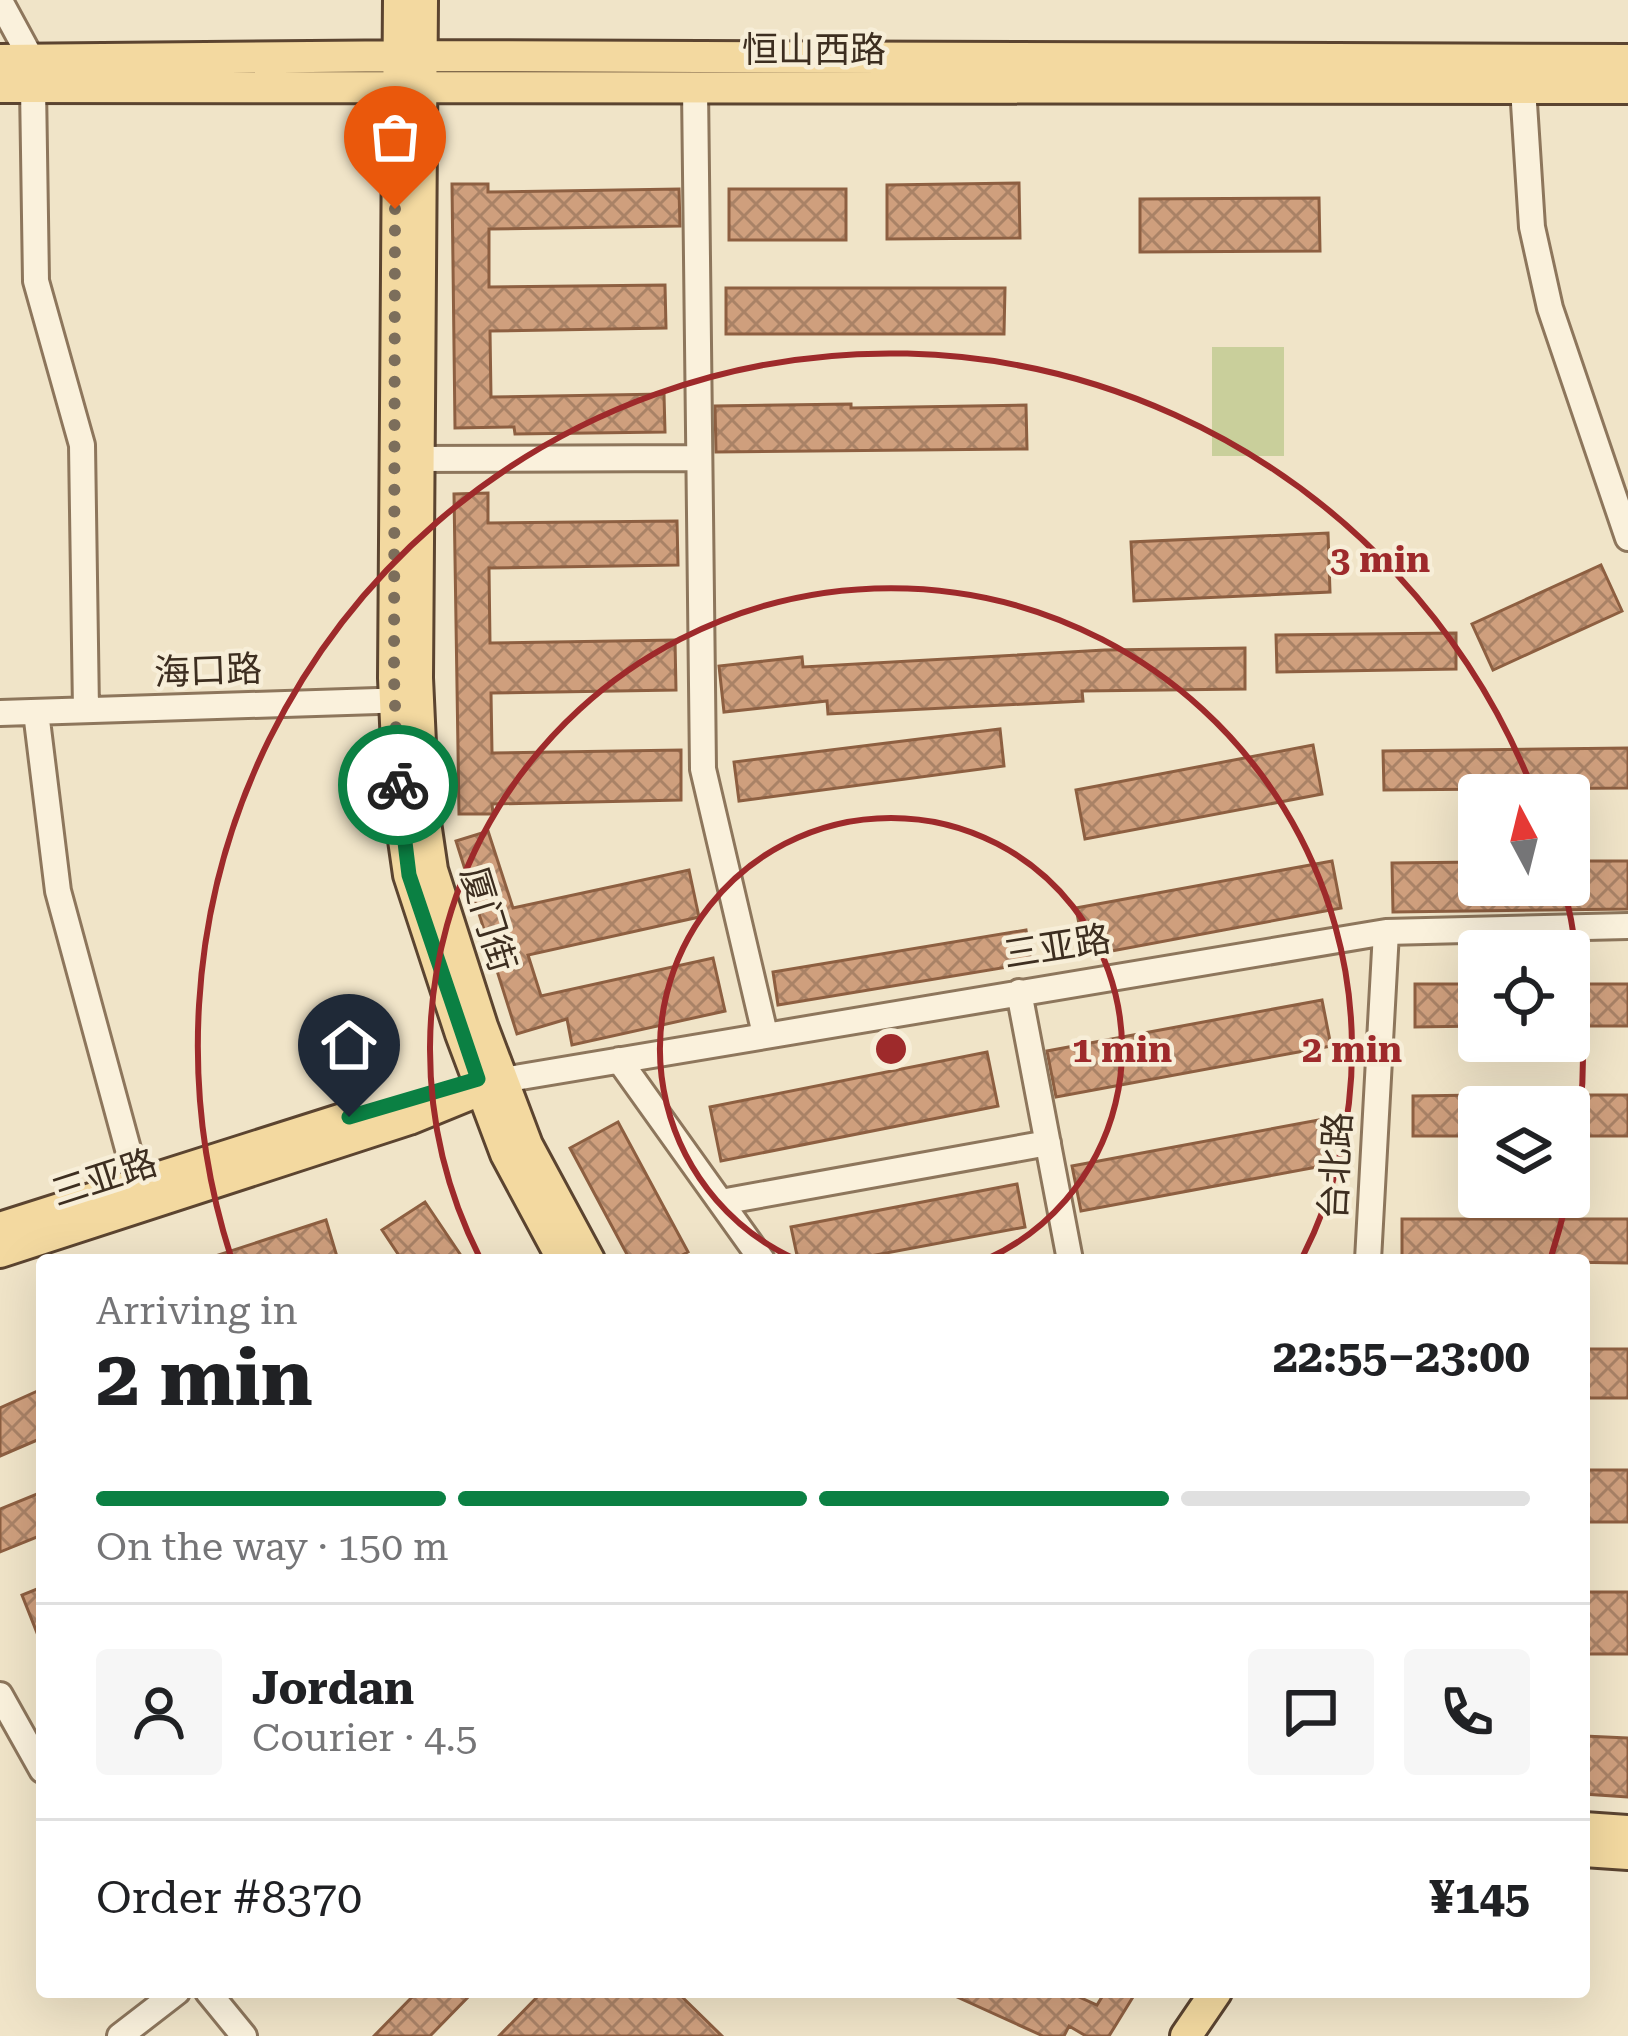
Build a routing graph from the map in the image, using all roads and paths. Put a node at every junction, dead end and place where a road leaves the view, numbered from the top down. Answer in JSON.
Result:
{"nodes":[{"id":1,"x":399,"y":0,"type":"edge"},
{"id":2,"x":422,"y":0,"type":"edge"},
{"id":3,"x":0,"y":1,"type":"edge"},
{"id":4,"x":0,"y":60,"type":"edge"},
{"id":5,"x":1628,"y":60,"type":"edge"},
{"id":6,"x":410,"y":72,"type":"junction"},
{"id":7,"x":33,"y":74,"type":"junction"},
{"id":8,"x":0,"y":87,"type":"edge"},
{"id":9,"x":695,"y":88,"type":"junction"},
{"id":10,"x":1523,"y":88,"type":"junction"},
{"id":11,"x":1628,"y":88,"type":"edge"},
{"id":12,"x":407,"y":458,"type":"junction"},
{"id":13,"x":698,"y":458,"type":"junction"},
{"id":14,"x":1628,"y":538,"type":"edge"},
{"id":15,"x":406,"y":700,"type":"junction"},
{"id":16,"x":86,"y":710,"type":"junction"},
{"id":17,"x":36,"y":712,"type":"junction"},
{"id":18,"x":0,"y":713,"type":"edge"},
{"id":19,"x":1628,"y":926,"type":"edge"},
{"id":20,"x":1386,"y":932,"type":"junction"},
{"id":21,"x":1019,"y":992,"type":"junction"},
{"id":22,"x":765,"y":1034,"type":"junction"},
{"id":23,"x":620,"y":1060,"type":"junction"},
{"id":24,"x":488,"y":1084,"type":"junction"},
{"id":25,"x":1048,"y":1143,"type":"junction"},
{"id":26,"x":140,"y":1194,"type":"junction"},
{"id":27,"x":721,"y":1202,"type":"junction"},
{"id":28,"x":0,"y":1228,"type":"edge"},
{"id":29,"x":0,"y":1252,"type":"edge"},
{"id":30,"x":559,"y":1254,"type":"edge"},
{"id":31,"x":586,"y":1254,"type":"edge"},
{"id":32,"x":758,"y":1254,"type":"edge"},
{"id":33,"x":1069,"y":1254,"type":"edge"},
{"id":34,"x":1368,"y":1254,"type":"edge"},
{"id":35,"x":0,"y":1695,"type":"edge"},
{"id":36,"x":36,"y":1759,"type":"edge"},
{"id":37,"x":1590,"y":1828,"type":"edge"},
{"id":38,"x":1628,"y":1831,"type":"edge"},
{"id":39,"x":1590,"y":1851,"type":"edge"},
{"id":40,"x":1628,"y":1853,"type":"edge"},
{"id":41,"x":169,"y":1998,"type":"edge"},
{"id":42,"x":213,"y":1998,"type":"edge"},
{"id":43,"x":1189,"y":1998,"type":"edge"},
{"id":44,"x":1212,"y":1998,"type":"edge"},
{"id":45,"x":120,"y":2036,"type":"edge"},
{"id":46,"x":244,"y":2036,"type":"edge"},
{"id":47,"x":1163,"y":2036,"type":"edge"},
{"id":48,"x":1186,"y":2036,"type":"edge"}],
"edges":[{"from":1,"to":6,"type":"main road","name":"厦门街"},
{"from":2,"to":6,"type":"main road","name":"厦门街"},
{"from":3,"to":7,"type":"street"},
{"from":4,"to":7,"type":"main road","name":"恒山西路"},
{"from":5,"to":6,"type":"main road","name":"恒山西路"},
{"from":6,"to":7,"type":"main road","name":"恒山西路"},
{"from":6,"to":9,"type":"main road","name":"恒山西路"},
{"from":6,"to":12,"type":"main road","name":"厦门街"},
{"from":7,"to":8,"type":"main road","name":"恒山西路"},
{"from":7,"to":16,"type":"street"},
{"from":9,"to":10,"type":"main road","name":"恒山西路"},
{"from":9,"to":13,"type":"street"},
{"from":10,"to":11,"type":"main road","name":"恒山西路"},
{"from":10,"to":14,"type":"street"},
{"from":12,"to":13,"type":"street"},
{"from":12,"to":15,"type":"main road","name":"厦门街"},
{"from":13,"to":22,"type":"street"},
{"from":15,"to":16,"type":"street","name":"海口路"},
{"from":15,"to":24,"type":"main road","name":"厦门街"},
{"from":16,"to":17,"type":"street","name":"海口路"},
{"from":17,"to":18,"type":"street","name":"海口路"},
{"from":17,"to":26,"type":"street"},
{"from":19,"to":20,"type":"street","name":"三亚路"},
{"from":20,"to":21,"type":"street","name":"三亚路"},
{"from":20,"to":34,"type":"street","name":"台北路"},
{"from":21,"to":22,"type":"street","name":"三亚路"},
{"from":21,"to":25,"type":"street"},
{"from":22,"to":23,"type":"street","name":"三亚路"},
{"from":23,"to":24,"type":"street","name":"三亚路"},
{"from":23,"to":27,"type":"street"},
{"from":24,"to":26,"type":"main road","name":"三亚路"},
{"from":24,"to":30,"type":"main road","name":"厦门街"},
{"from":24,"to":31,"type":"main road","name":"厦门街"},
{"from":25,"to":27,"type":"street"},
{"from":25,"to":33,"type":"street"},
{"from":26,"to":28,"type":"main road","name":"三亚路"},
{"from":26,"to":29,"type":"main road","name":"三亚路"},
{"from":27,"to":32,"type":"street"},
{"from":35,"to":36,"type":"street"},
{"from":37,"to":38,"type":"main road"},
{"from":39,"to":40,"type":"main road"},
{"from":41,"to":45,"type":"street"},
{"from":42,"to":46,"type":"street"},
{"from":43,"to":47,"type":"main road"},
{"from":44,"to":48,"type":"main road"}]}
